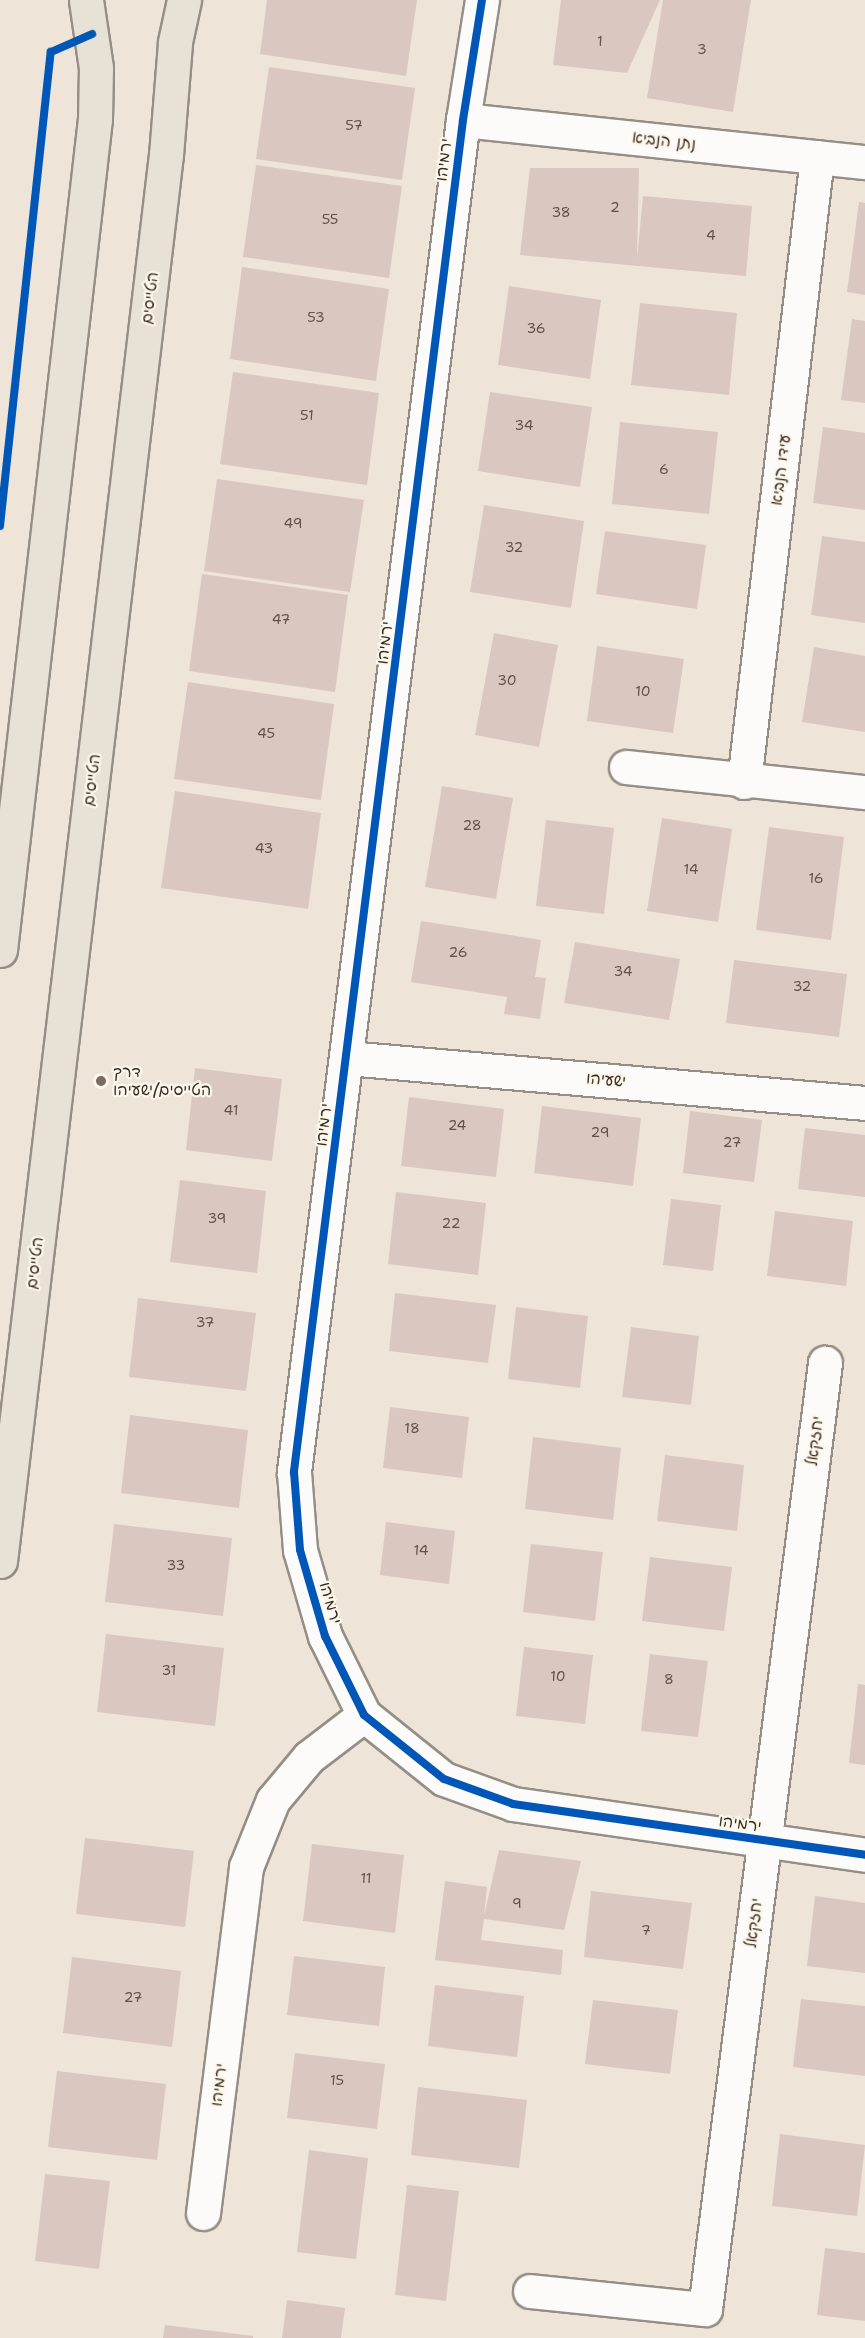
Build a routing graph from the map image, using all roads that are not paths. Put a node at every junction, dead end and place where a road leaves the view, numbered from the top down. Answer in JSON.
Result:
{"nodes":[{"id":1,"x":86,"y":0,"type":"edge"},
{"id":2,"x":184,"y":0,"type":"edge"},
{"id":3,"x":482,"y":0,"type":"edge"},
{"id":4,"x":463,"y":120,"type":"junction"},
{"id":5,"x":817,"y":157,"type":"junction"},
{"id":6,"x":865,"y":162,"type":"edge"},
{"id":7,"x":626,"y":767,"type":"dead end"},
{"id":8,"x":744,"y":782,"type":"junction"},
{"id":9,"x":865,"y":792,"type":"edge"},
{"id":10,"x":0,"y":950,"type":"edge"},
{"id":11,"x":346,"y":1058,"type":"junction"},
{"id":12,"x":865,"y":1102,"type":"edge"},
{"id":13,"x":825,"y":1363,"type":"dead end"},
{"id":14,"x":0,"y":1561,"type":"edge"},
{"id":15,"x":364,"y":1715,"type":"junction"},
{"id":16,"x":764,"y":1841,"type":"junction"},
{"id":17,"x":865,"y":1855,"type":"edge"},
{"id":18,"x":203,"y":2213,"type":"dead end"},
{"id":19,"x":530,"y":2291,"type":"dead end"}],
"edges":[{"from":1,"to":10,"type":"main road"},
{"from":2,"to":14,"type":"main road","name":"הטייסים"},
{"from":3,"to":4,"type":"street","name":"ירמיהו"},
{"from":4,"to":5,"type":"street","name":"נתן הנביא"},
{"from":4,"to":11,"type":"street","name":"ירמיהו"},
{"from":5,"to":6,"type":"street","name":"נתן הנביא"},
{"from":5,"to":8,"type":"street","name":"עידו הנביא"},
{"from":7,"to":8,"type":"street"},
{"from":8,"to":9,"type":"street"},
{"from":11,"to":12,"type":"street","name":"ישעיהו"},
{"from":11,"to":15,"type":"street","name":"ירמיהו"},
{"from":13,"to":16,"type":"street","name":"יחזקאל"},
{"from":15,"to":16,"type":"street","name":"ירמיהו"},
{"from":15,"to":18,"type":"street","name":"ירמיהו"},
{"from":16,"to":17,"type":"street","name":"ירמיהו"},
{"from":16,"to":19,"type":"street","name":"יחזקאל"}]}
